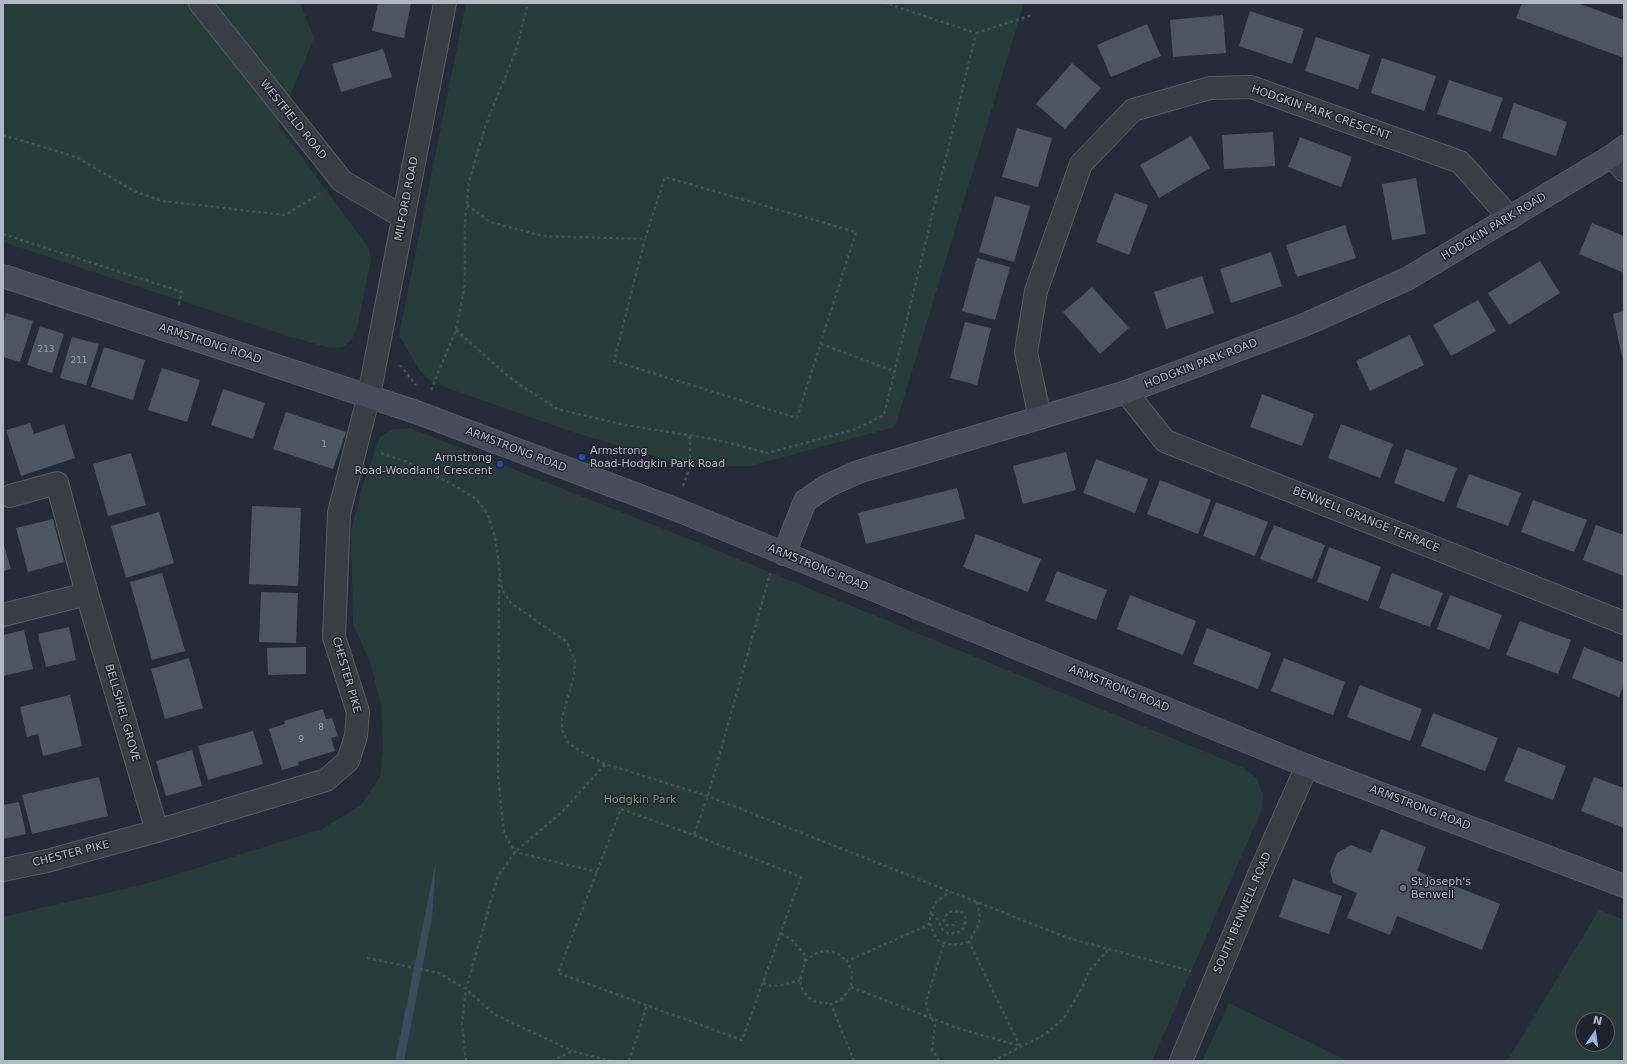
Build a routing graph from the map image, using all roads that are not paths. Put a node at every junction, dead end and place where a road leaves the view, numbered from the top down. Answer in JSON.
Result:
{"nodes":[{"id":1,"x":200,"y":3,"type":"edge"},
{"id":2,"x":445,"y":3,"type":"edge"},
{"id":3,"x":1620,"y":158,"type":"edge"},
{"id":4,"x":403,"y":217,"type":"junction"},
{"id":5,"x":1510,"y":218,"type":"junction"},
{"id":6,"x":3,"y":276,"type":"edge"},
{"id":7,"x":1126,"y":392,"type":"junction"},
{"id":8,"x":369,"y":395,"type":"junction"},
{"id":9,"x":1040,"y":418,"type":"junction"},
{"id":10,"x":10,"y":496,"type":"dead end"},
{"id":11,"x":784,"y":554,"type":"junction"},
{"id":12,"x":87,"y":594,"type":"junction"},
{"id":13,"x":3,"y":615,"type":"edge"},
{"id":14,"x":1624,"y":623,"type":"edge"},
{"id":15,"x":1307,"y":766,"type":"junction"},
{"id":16,"x":157,"y":831,"type":"junction"},
{"id":17,"x":3,"y":870,"type":"edge"},
{"id":18,"x":1624,"y":886,"type":"edge"},
{"id":19,"x":1181,"y":1061,"type":"edge"}],
"edges":[{"from":1,"to":4,"type":"street","name":"WESTFIELD ROAD"},
{"from":2,"to":4,"type":"street","name":"MILFORD ROAD"},
{"from":3,"to":5,"type":"street","name":"HODGKIN PARK ROAD"},
{"from":4,"to":8,"type":"street","name":"MILFORD ROAD"},
{"from":5,"to":7,"type":"street","name":"HODGKIN PARK ROAD"},
{"from":5,"to":9,"type":"street","name":"HODGKIN PARK CRESCENT"},
{"from":6,"to":8,"type":"street","name":"ARMSTRONG ROAD"},
{"from":7,"to":9,"type":"street","name":"HODGKIN PARK ROAD"},
{"from":7,"to":14,"type":"street","name":"BENWELL GRANGE TERRACE"},
{"from":8,"to":11,"type":"street","name":"ARMSTRONG ROAD"},
{"from":8,"to":16,"type":"street","name":"CHESTER PIKE"},
{"from":9,"to":11,"type":"street","name":"HODGKIN PARK ROAD"},
{"from":10,"to":12,"type":"street","name":"BELLSHIEL GROVE"},
{"from":11,"to":15,"type":"street","name":"ARMSTRONG ROAD"},
{"from":12,"to":13,"type":"street"},
{"from":12,"to":16,"type":"street","name":"BELLSHIEL GROVE"},
{"from":15,"to":18,"type":"street","name":"ARMSTRONG ROAD"},
{"from":15,"to":19,"type":"street","name":"SOUTH BENWELL ROAD"},
{"from":16,"to":17,"type":"street","name":"CHESTER PIKE"}]}
